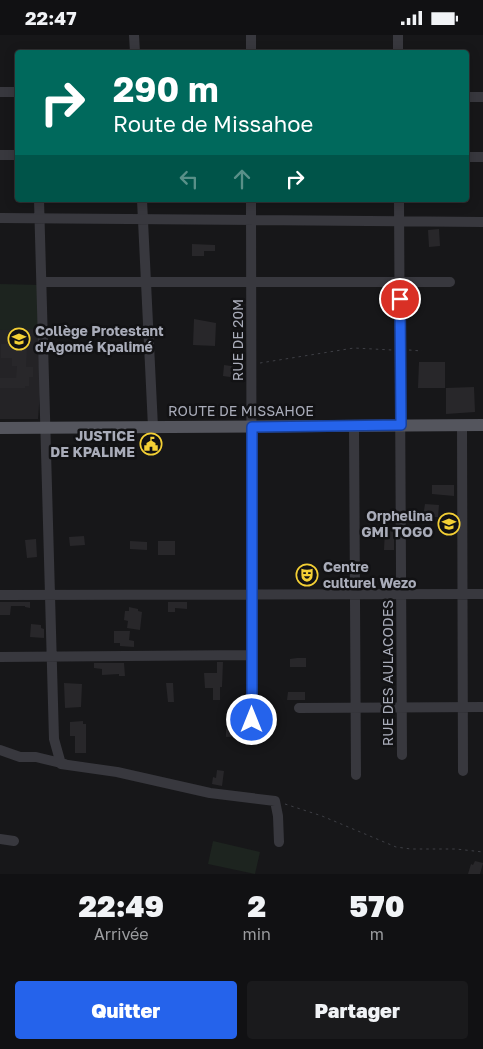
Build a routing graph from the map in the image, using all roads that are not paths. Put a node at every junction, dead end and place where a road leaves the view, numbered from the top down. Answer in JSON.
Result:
{"nodes":[{"id":1,"x":134,"y":35,"type":"edge"},
{"id":2,"x":251,"y":35,"type":"edge"},
{"id":3,"x":398,"y":35,"type":"edge"},
{"id":4,"x":135,"y":50,"type":"edge"},
{"id":5,"x":251,"y":50,"type":"edge"},
{"id":6,"x":398,"y":50,"type":"edge"},
{"id":7,"x":0,"y":92,"type":"edge"},
{"id":8,"x":15,"y":92,"type":"edge"},
{"id":9,"x":469,"y":97,"type":"edge"},
{"id":10,"x":483,"y":97,"type":"edge"},
{"id":11,"x":0,"y":155,"type":"edge"},
{"id":12,"x":15,"y":155,"type":"edge"},
{"id":13,"x":469,"y":157,"type":"edge"},
{"id":14,"x":483,"y":157,"type":"edge"},
{"id":15,"x":39,"y":202,"type":"edge"},
{"id":16,"x":142,"y":202,"type":"edge"},
{"id":17,"x":251,"y":202,"type":"edge"},
{"id":18,"x":399,"y":202,"type":"edge"},
{"id":19,"x":0,"y":218,"type":"edge"},
{"id":20,"x":40,"y":218,"type":"junction"},
{"id":21,"x":143,"y":219,"type":"junction"},
{"id":22,"x":251,"y":220,"type":"junction"},
{"id":23,"x":399,"y":221,"type":"junction"},
{"id":24,"x":483,"y":222,"type":"edge"},
{"id":25,"x":42,"y":282,"type":"junction"},
{"id":26,"x":146,"y":282,"type":"junction"},
{"id":27,"x":252,"y":282,"type":"junction"},
{"id":28,"x":399,"y":282,"type":"junction"},
{"id":29,"x":450,"y":282,"type":"dead end"},
{"id":30,"x":401,"y":425,"type":"junction"},
{"id":31,"x":483,"y":425,"type":"edge"},
{"id":32,"x":354,"y":426,"type":"junction"},
{"id":33,"x":462,"y":426,"type":"junction"},
{"id":34,"x":45,"y":427,"type":"junction"},
{"id":35,"x":153,"y":427,"type":"junction"},
{"id":36,"x":252,"y":427,"type":"junction"},
{"id":37,"x":0,"y":428,"type":"edge"},
{"id":38,"x":355,"y":594,"type":"junction"},
{"id":39,"x":401,"y":594,"type":"junction"},
{"id":40,"x":464,"y":594,"type":"junction"},
{"id":41,"x":483,"y":594,"type":"edge"},
{"id":42,"x":0,"y":595,"type":"edge"},
{"id":43,"x":50,"y":595,"type":"junction"},
{"id":44,"x":252,"y":595,"type":"junction"},
{"id":45,"x":251,"y":655,"type":"junction"},
{"id":46,"x":0,"y":657,"type":"edge"},
{"id":47,"x":52,"y":657,"type":"junction"},
{"id":48,"x":402,"y":707,"type":"junction"},
{"id":49,"x":463,"y":707,"type":"junction"},
{"id":50,"x":483,"y":707,"type":"edge"},
{"id":51,"x":299,"y":708,"type":"dead end"},
{"id":52,"x":355,"y":708,"type":"junction"},
{"id":53,"x":252,"y":720,"type":"dead end"},
{"id":54,"x":0,"y":750,"type":"edge"},
{"id":55,"x":402,"y":755,"type":"dead end"},
{"id":56,"x":463,"y":771,"type":"dead end"},
{"id":57,"x":356,"y":775,"type":"dead end"},
{"id":58,"x":191,"y":791,"type":"dead end"},
{"id":59,"x":0,"y":839,"type":"edge"},
{"id":60,"x":14,"y":841,"type":"dead end"},
{"id":61,"x":279,"y":842,"type":"dead end"}],
"edges":[{"from":1,"to":4,"type":"street"},
{"from":2,"to":5,"type":"street"},
{"from":3,"to":6,"type":"street"},
{"from":7,"to":8,"type":"street"},
{"from":9,"to":10,"type":"street"},
{"from":11,"to":12,"type":"street"},
{"from":13,"to":14,"type":"street"},
{"from":15,"to":20,"type":"street"},
{"from":16,"to":21,"type":"street"},
{"from":17,"to":22,"type":"street","name":"RUE DE 20M"},
{"from":18,"to":23,"type":"street","name":"RUE DES AULACODES"},
{"from":19,"to":20,"type":"street"},
{"from":20,"to":21,"type":"street"},
{"from":20,"to":25,"type":"street"},
{"from":21,"to":22,"type":"street"},
{"from":21,"to":26,"type":"street"},
{"from":22,"to":23,"type":"street"},
{"from":22,"to":27,"type":"street","name":"RUE DE 20M"},
{"from":23,"to":24,"type":"street"},
{"from":23,"to":28,"type":"street","name":"RUE DES AULACODES"},
{"from":25,"to":26,"type":"street"},
{"from":25,"to":34,"type":"street"},
{"from":26,"to":27,"type":"street"},
{"from":26,"to":35,"type":"street"},
{"from":27,"to":28,"type":"street"},
{"from":27,"to":36,"type":"street","name":"RUE DE 20M"},
{"from":28,"to":29,"type":"street"},
{"from":28,"to":30,"type":"street","name":"RUE DES AULACODES"},
{"from":30,"to":32,"type":"main road","name":"ROUTE DE MISSAHOE"},
{"from":30,"to":33,"type":"main road","name":"ROUTE DE MISSAHOE"},
{"from":30,"to":39,"type":"street","name":"RUE DES AULACODES"},
{"from":31,"to":33,"type":"main road","name":"ROUTE DE MISSAHOE"},
{"from":32,"to":36,"type":"main road","name":"ROUTE DE MISSAHOE"},
{"from":32,"to":38,"type":"street"},
{"from":33,"to":40,"type":"street"},
{"from":34,"to":35,"type":"main road","name":"ROUTE DE MISSAHOE"},
{"from":34,"to":37,"type":"main road","name":"ROUTE DE MISSAHOE"},
{"from":34,"to":43,"type":"street"},
{"from":35,"to":36,"type":"main road","name":"ROUTE DE MISSAHOE"},
{"from":36,"to":44,"type":"street","name":"RUE DE 20M"},
{"from":38,"to":39,"type":"street"},
{"from":38,"to":44,"type":"street"},
{"from":38,"to":52,"type":"street"},
{"from":39,"to":40,"type":"street"},
{"from":39,"to":48,"type":"street","name":"RUE DES AULACODES"},
{"from":40,"to":41,"type":"street"},
{"from":40,"to":49,"type":"street"},
{"from":42,"to":43,"type":"street"},
{"from":43,"to":44,"type":"street"},
{"from":43,"to":47,"type":"street"},
{"from":44,"to":45,"type":"street","name":"RUE DE 20M"},
{"from":45,"to":47,"type":"street"},
{"from":45,"to":53,"type":"street","name":"RUE DE 20M"},
{"from":46,"to":47,"type":"street"},
{"from":47,"to":61,"type":"street"},
{"from":48,"to":49,"type":"street"},
{"from":48,"to":52,"type":"street"},
{"from":48,"to":55,"type":"street","name":"RUE DES AULACODES"},
{"from":49,"to":50,"type":"street"},
{"from":49,"to":56,"type":"street"},
{"from":51,"to":52,"type":"street"},
{"from":52,"to":57,"type":"street"},
{"from":54,"to":58,"type":"street"},
{"from":59,"to":60,"type":"street"}]}
